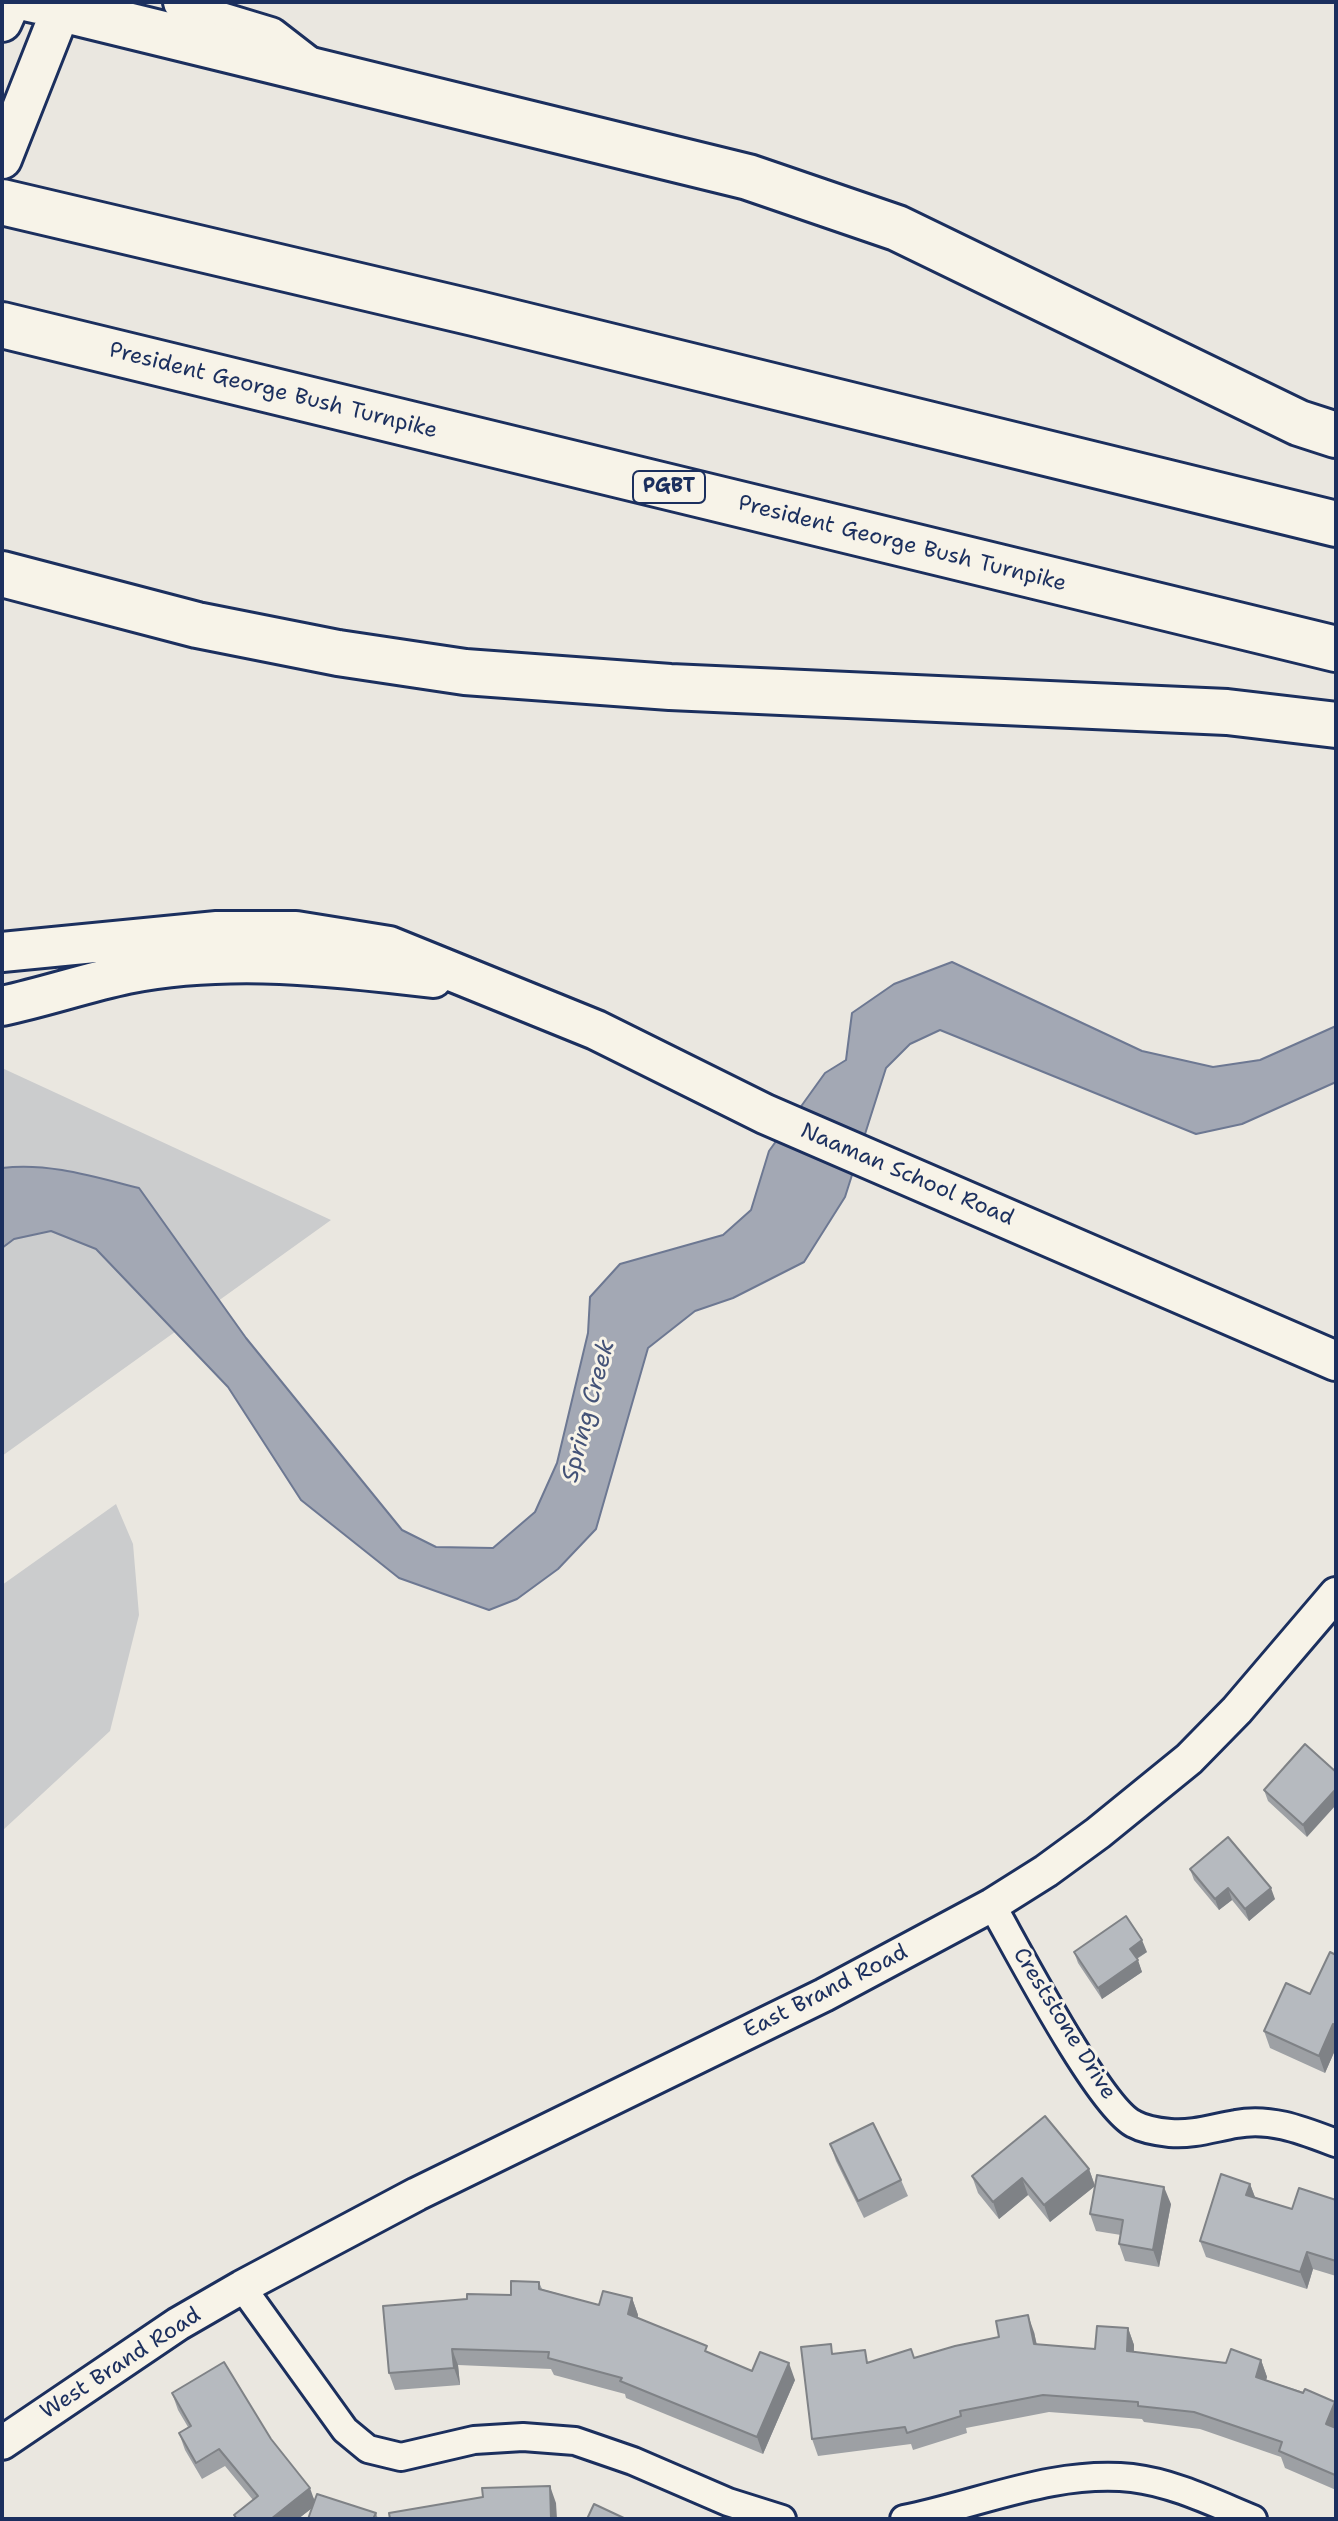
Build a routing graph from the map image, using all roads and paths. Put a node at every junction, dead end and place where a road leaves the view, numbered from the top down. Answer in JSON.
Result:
{"nodes":[{"id":1,"x":11,"y":2,"type":"edge"},
{"id":2,"x":183,"y":2,"type":"edge"},
{"id":3,"x":52,"y":4,"type":"edge"},
{"id":4,"x":2,"y":22,"type":"edge"},
{"id":5,"x":312,"y":70,"type":"junction"},
{"id":6,"x":2,"y":159,"type":"edge"},
{"id":7,"x":2,"y":202,"type":"edge"},
{"id":8,"x":2,"y":325,"type":"edge"},
{"id":9,"x":1336,"y":435,"type":"edge"},
{"id":10,"x":1336,"y":524,"type":"edge"},
{"id":11,"x":15,"y":578,"type":"edge"},
{"id":12,"x":1336,"y":649,"type":"edge"},
{"id":13,"x":1336,"y":725,"type":"edge"},
{"id":14,"x":2,"y":952,"type":"edge"},
{"id":15,"x":480,"y":983,"type":"junction"},
{"id":16,"x":2,"y":1006,"type":"edge"},
{"id":17,"x":1336,"y":1361,"type":"edge"},
{"id":18,"x":1336,"y":1594,"type":"edge"},
{"id":19,"x":992,"y":1905,"type":"junction"},
{"id":20,"x":1336,"y":2143,"type":"edge"},
{"id":21,"x":242,"y":2287,"type":"junction"},
{"id":22,"x":2,"y":2443,"type":"edge"},
{"id":23,"x":919,"y":2518,"type":"edge"},
{"id":24,"x":782,"y":2519,"type":"edge"},
{"id":25,"x":1253,"y":2519,"type":"edge"}],
"edges":[{"from":1,"to":4,"type":"main road"},
{"from":2,"to":5,"type":"main road"},
{"from":3,"to":5,"type":"highway"},
{"from":3,"to":6,"type":"main road"},
{"from":5,"to":9,"type":"highway"},
{"from":7,"to":10,"type":"highway"},
{"from":8,"to":12,"type":"highway","name":"President George Bush Turnpike","number":"PGBT"},
{"from":11,"to":13,"type":"highway"},
{"from":14,"to":15,"type":"main road","name":"Naaman School Road"},
{"from":15,"to":16,"type":"main road"},
{"from":15,"to":17,"type":"main road","name":"Naaman School Road"},
{"from":18,"to":19,"type":"street","name":"East Brand Road"},
{"from":19,"to":20,"type":"street","name":"Creststone Drive"},
{"from":19,"to":21,"type":"street","name":"East Brand Road"},
{"from":21,"to":22,"type":"street","name":"West Brand Road"},
{"from":21,"to":24,"type":"street"},
{"from":23,"to":25,"type":"street"}]}
